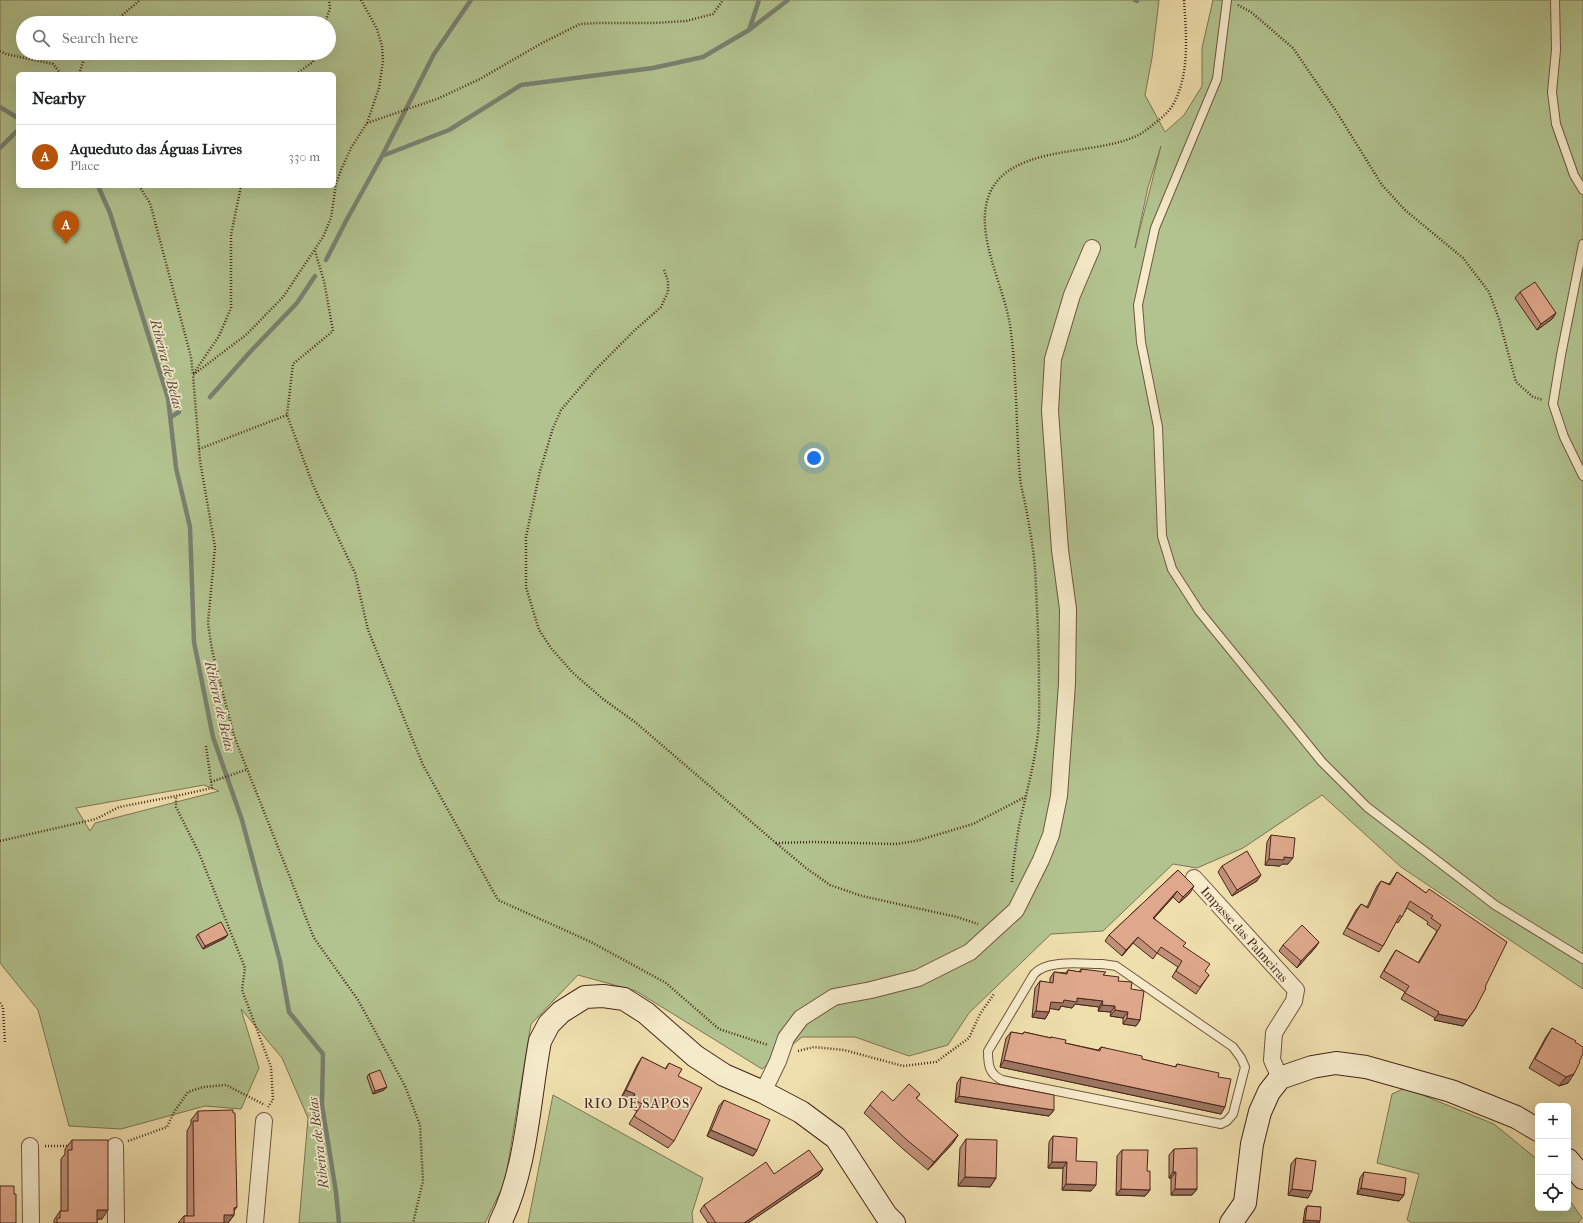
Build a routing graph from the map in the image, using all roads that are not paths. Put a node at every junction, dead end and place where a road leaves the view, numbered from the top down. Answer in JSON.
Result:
{"nodes":[{"id":1,"x":1227,"y":0,"type":"edge"},
{"id":2,"x":1555,"y":0,"type":"edge"},
{"id":3,"x":1583,"y":190,"type":"edge"},
{"id":4,"x":1583,"y":244,"type":"edge"},
{"id":5,"x":1092,"y":248,"type":"dead end"},
{"id":6,"x":1583,"y":476,"type":"edge"},
{"id":7,"x":1194,"y":878,"type":"dead end"},
{"id":8,"x":1583,"y":959,"type":"edge"},
{"id":9,"x":1246,"y":1067,"type":"joint"},
{"id":10,"x":1280,"y":1078,"type":"junction"},
{"id":11,"x":763,"y":1092,"type":"junction"},
{"id":12,"x":266,"y":1114,"type":"road end"},
{"id":13,"x":1535,"y":1128,"type":"edge"},
{"id":14,"x":30,"y":1146,"type":"road end"},
{"id":15,"x":115,"y":1146,"type":"road end"},
{"id":16,"x":1571,"y":1164,"type":"edge"},
{"id":17,"x":1583,"y":1178,"type":"edge"},
{"id":18,"x":31,"y":1223,"type":"edge"},
{"id":19,"x":116,"y":1223,"type":"edge"},
{"id":20,"x":254,"y":1223,"type":"edge"},
{"id":21,"x":500,"y":1223,"type":"edge"},
{"id":22,"x":894,"y":1223,"type":"edge"},
{"id":23,"x":1232,"y":1223,"type":"edge"}],
"edges":[{"from":1,"to":8,"type":"lane"},
{"from":2,"to":3,"type":"lane"},
{"from":4,"to":6,"type":"lane"},
{"from":5,"to":11,"type":"street"},
{"from":7,"to":10,"type":"street","name":"Impasse das Palmeiras"},
{"from":9,"to":9,"type":"lane"},
{"from":10,"to":13,"type":"main road"},
{"from":10,"to":23,"type":"main road"},
{"from":11,"to":21,"type":"main road"},
{"from":11,"to":22,"type":"main road"},
{"from":12,"to":20,"type":"street"},
{"from":14,"to":18,"type":"street"},
{"from":15,"to":19,"type":"street"},
{"from":16,"to":17,"type":"main road"}]}
